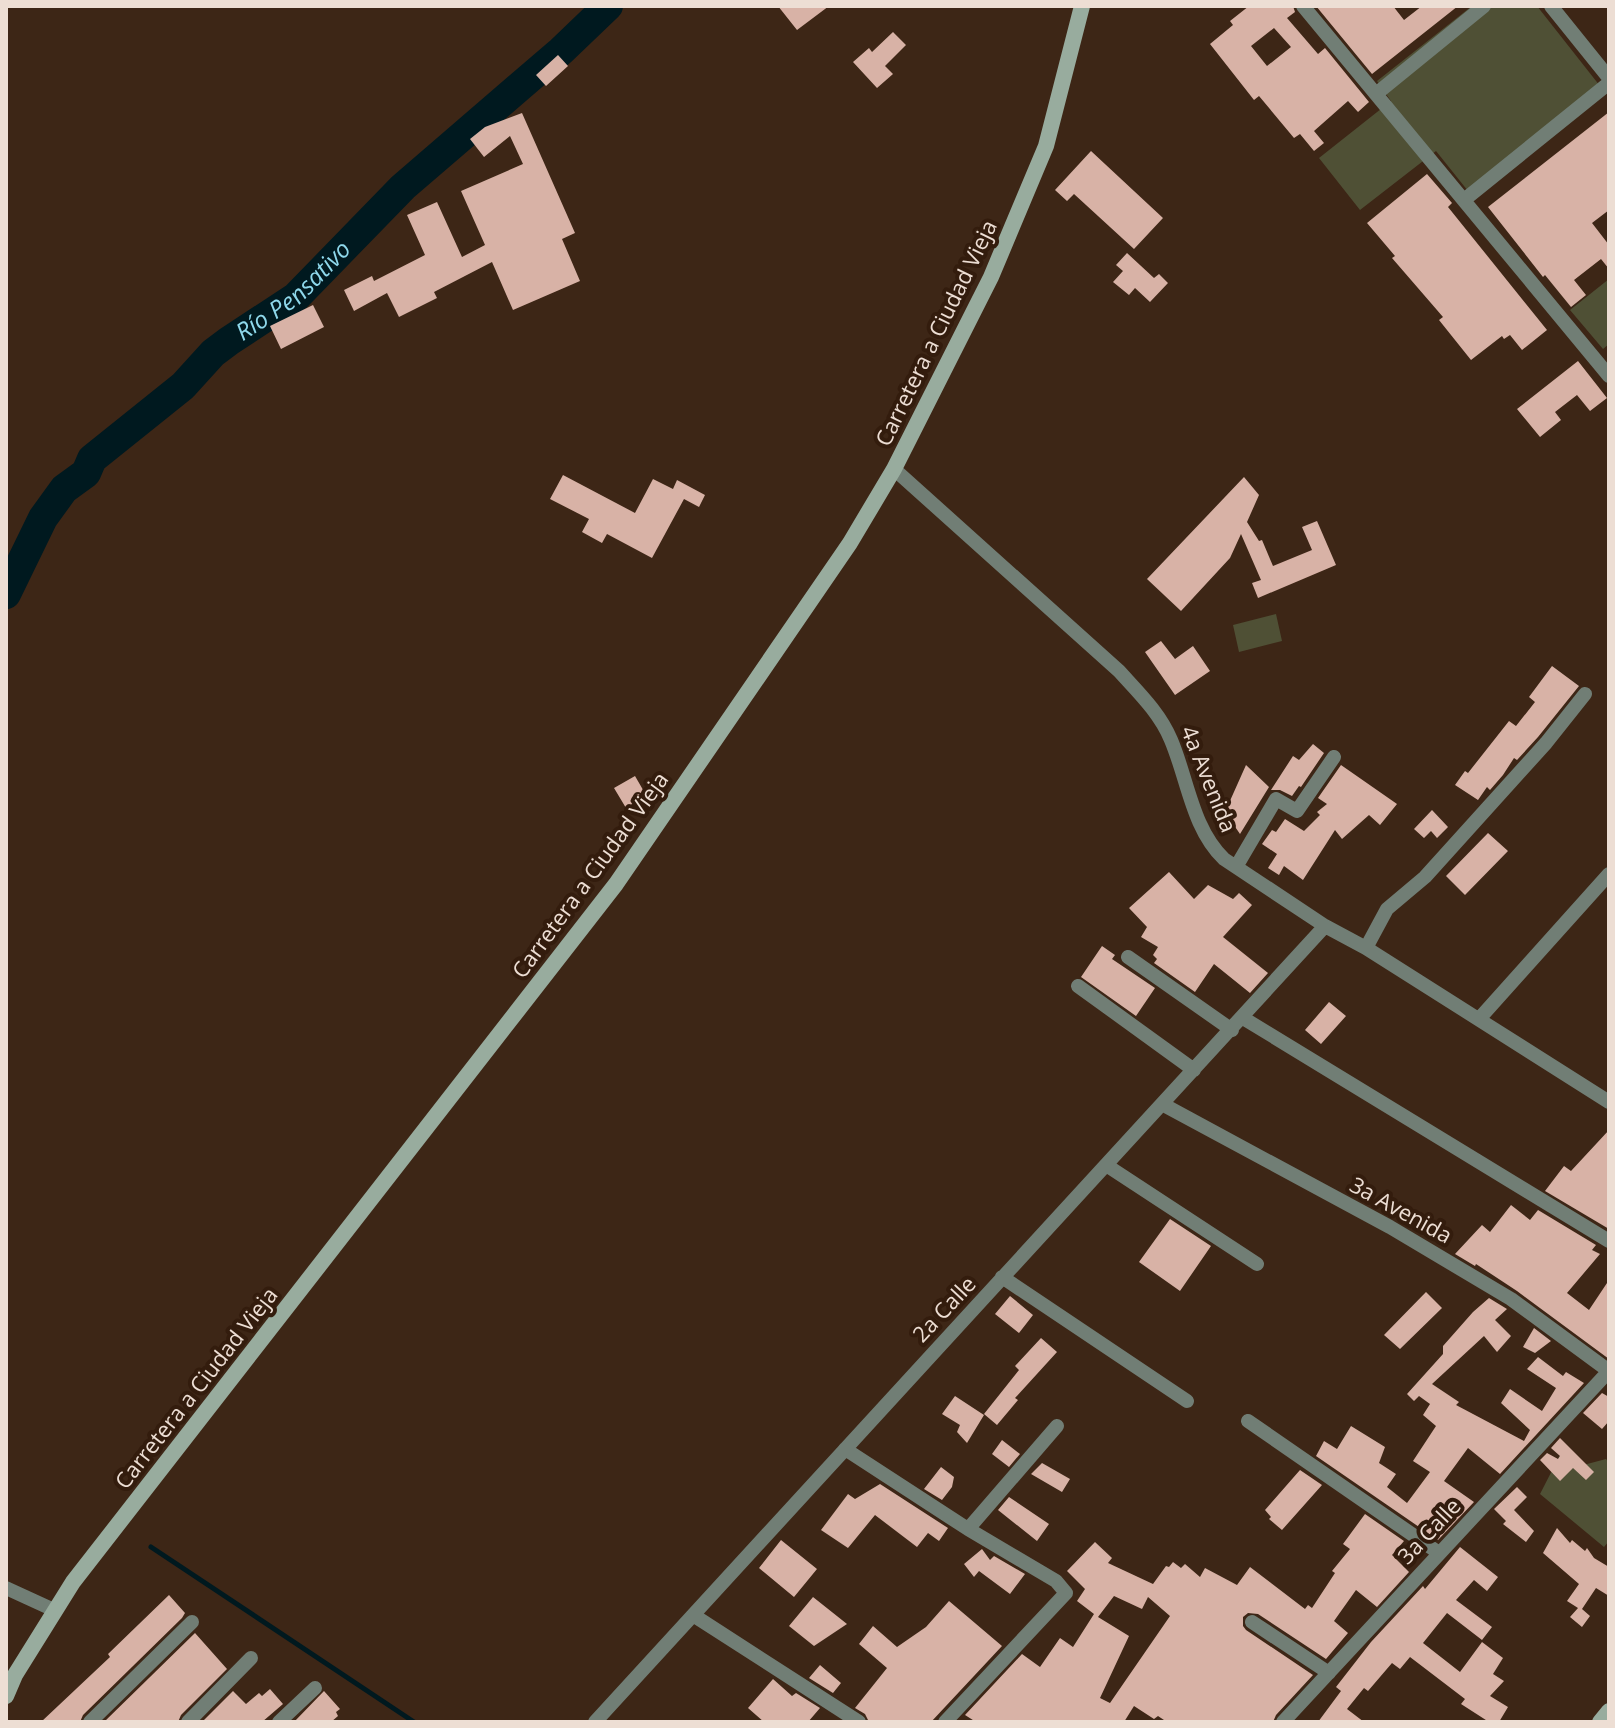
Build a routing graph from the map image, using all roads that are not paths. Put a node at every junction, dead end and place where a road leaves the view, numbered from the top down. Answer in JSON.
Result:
{"nodes":[{"id":1,"x":1082,"y":6,"type":"edge"},
{"id":2,"x":1303,"y":6,"type":"edge"},
{"id":3,"x":1484,"y":6,"type":"edge"},
{"id":4,"x":1551,"y":6,"type":"edge"},
{"id":5,"x":1609,"y":80,"type":"edge"},
{"id":6,"x":1376,"y":94,"type":"junction"},
{"id":7,"x":1464,"y":200,"type":"junction"},
{"id":8,"x":1609,"y":376,"type":"edge"},
{"id":9,"x":894,"y":469,"type":"junction"},
{"id":10,"x":1585,"y":694,"type":"dead end"},
{"id":11,"x":1334,"y":757,"type":"dead end"},
{"id":12,"x":1236,"y":867,"type":"junction"},
{"id":13,"x":1609,"y":874,"type":"edge"},
{"id":14,"x":1325,"y":926,"type":"junction"},
{"id":15,"x":1366,"y":948,"type":"junction"},
{"id":16,"x":1128,"y":957,"type":"dead end"},
{"id":17,"x":1078,"y":986,"type":"dead end"},
{"id":18,"x":1243,"y":1018,"type":"junction"},
{"id":19,"x":1479,"y":1019,"type":"junction"},
{"id":20,"x":1232,"y":1030,"type":"junction"},
{"id":21,"x":1194,"y":1070,"type":"junction"},
{"id":22,"x":1609,"y":1102,"type":"edge"},
{"id":23,"x":1162,"y":1104,"type":"junction"},
{"id":24,"x":1106,"y":1165,"type":"junction"},
{"id":25,"x":1609,"y":1241,"type":"edge"},
{"id":26,"x":1257,"y":1264,"type":"dead end"},
{"id":27,"x":1002,"y":1277,"type":"junction"},
{"id":28,"x":1609,"y":1371,"type":"edge"},
{"id":29,"x":1187,"y":1401,"type":"dead end"},
{"id":30,"x":1248,"y":1421,"type":"dead end"},
{"id":31,"x":1057,"y":1426,"type":"dead end"},
{"id":32,"x":845,"y":1449,"type":"junction"},
{"id":33,"x":968,"y":1529,"type":"junction"},
{"id":34,"x":1439,"y":1553,"type":"junction"},
{"id":35,"x":6,"y":1588,"type":"edge"},
{"id":36,"x":54,"y":1610,"type":"junction"},
{"id":37,"x":693,"y":1615,"type":"junction"},
{"id":38,"x":192,"y":1622,"type":"dead end"},
{"id":39,"x":1252,"y":1622,"type":"dead end"},
{"id":40,"x":251,"y":1658,"type":"dead end"},
{"id":41,"x":1329,"y":1673,"type":"junction"},
{"id":42,"x":315,"y":1688,"type":"dead end"},
{"id":43,"x":6,"y":1696,"type":"edge"},
{"id":44,"x":1609,"y":1711,"type":"edge"},
{"id":45,"x":90,"y":1722,"type":"edge"},
{"id":46,"x":188,"y":1722,"type":"edge"},
{"id":47,"x":279,"y":1722,"type":"edge"},
{"id":48,"x":595,"y":1722,"type":"edge"},
{"id":49,"x":859,"y":1722,"type":"edge"},
{"id":50,"x":945,"y":1722,"type":"edge"},
{"id":51,"x":1283,"y":1722,"type":"edge"},
{"id":52,"x":1600,"y":1722,"type":"edge"}],
"edges":[{"from":1,"to":9,"type":"main road","name":"Carretera a Ciudad Vieja"},
{"from":2,"to":6,"type":"street"},
{"from":3,"to":6,"type":"street"},
{"from":4,"to":5,"type":"street"},
{"from":5,"to":7,"type":"street"},
{"from":6,"to":7,"type":"street"},
{"from":7,"to":8,"type":"street"},
{"from":9,"to":12,"type":"street","name":"4a Avenida"},
{"from":9,"to":36,"type":"main road","name":"Carretera a Ciudad Vieja"},
{"from":10,"to":15,"type":"street"},
{"from":11,"to":12,"type":"street"},
{"from":12,"to":14,"type":"street","name":"4a Avenida"},
{"from":13,"to":19,"type":"street"},
{"from":14,"to":15,"type":"street","name":"4a Avenida"},
{"from":14,"to":18,"type":"street","name":"2a Calle"},
{"from":15,"to":19,"type":"street","name":"4a Avenida"},
{"from":16,"to":20,"type":"street"},
{"from":17,"to":21,"type":"street"},
{"from":18,"to":20,"type":"street","name":"2a Calle"},
{"from":18,"to":25,"type":"street"},
{"from":19,"to":22,"type":"street","name":"4a Avenida"},
{"from":20,"to":21,"type":"street","name":"2a Calle"},
{"from":21,"to":23,"type":"street","name":"2a Calle"},
{"from":23,"to":24,"type":"street","name":"2a Calle"},
{"from":23,"to":28,"type":"street","name":"3a Avenida"},
{"from":24,"to":26,"type":"street"},
{"from":24,"to":27,"type":"street","name":"2a Calle"},
{"from":27,"to":29,"type":"street"},
{"from":27,"to":32,"type":"street","name":"2a Calle"},
{"from":28,"to":34,"type":"street","name":"3a Calle"},
{"from":30,"to":34,"type":"street"},
{"from":31,"to":33,"type":"street"},
{"from":32,"to":33,"type":"street"},
{"from":32,"to":37,"type":"street","name":"2a Calle"},
{"from":33,"to":50,"type":"street"},
{"from":34,"to":41,"type":"street","name":"3a Calle"},
{"from":35,"to":36,"type":"street"},
{"from":36,"to":43,"type":"main road","name":"Carretera a Ciudad Vieja"},
{"from":37,"to":48,"type":"street","name":"2a Calle"},
{"from":37,"to":49,"type":"street"},
{"from":38,"to":45,"type":"street"},
{"from":39,"to":41,"type":"street"},
{"from":40,"to":46,"type":"street"},
{"from":41,"to":51,"type":"street","name":"3a Calle"},
{"from":42,"to":47,"type":"street"},
{"from":44,"to":52,"type":"main road"}]}
